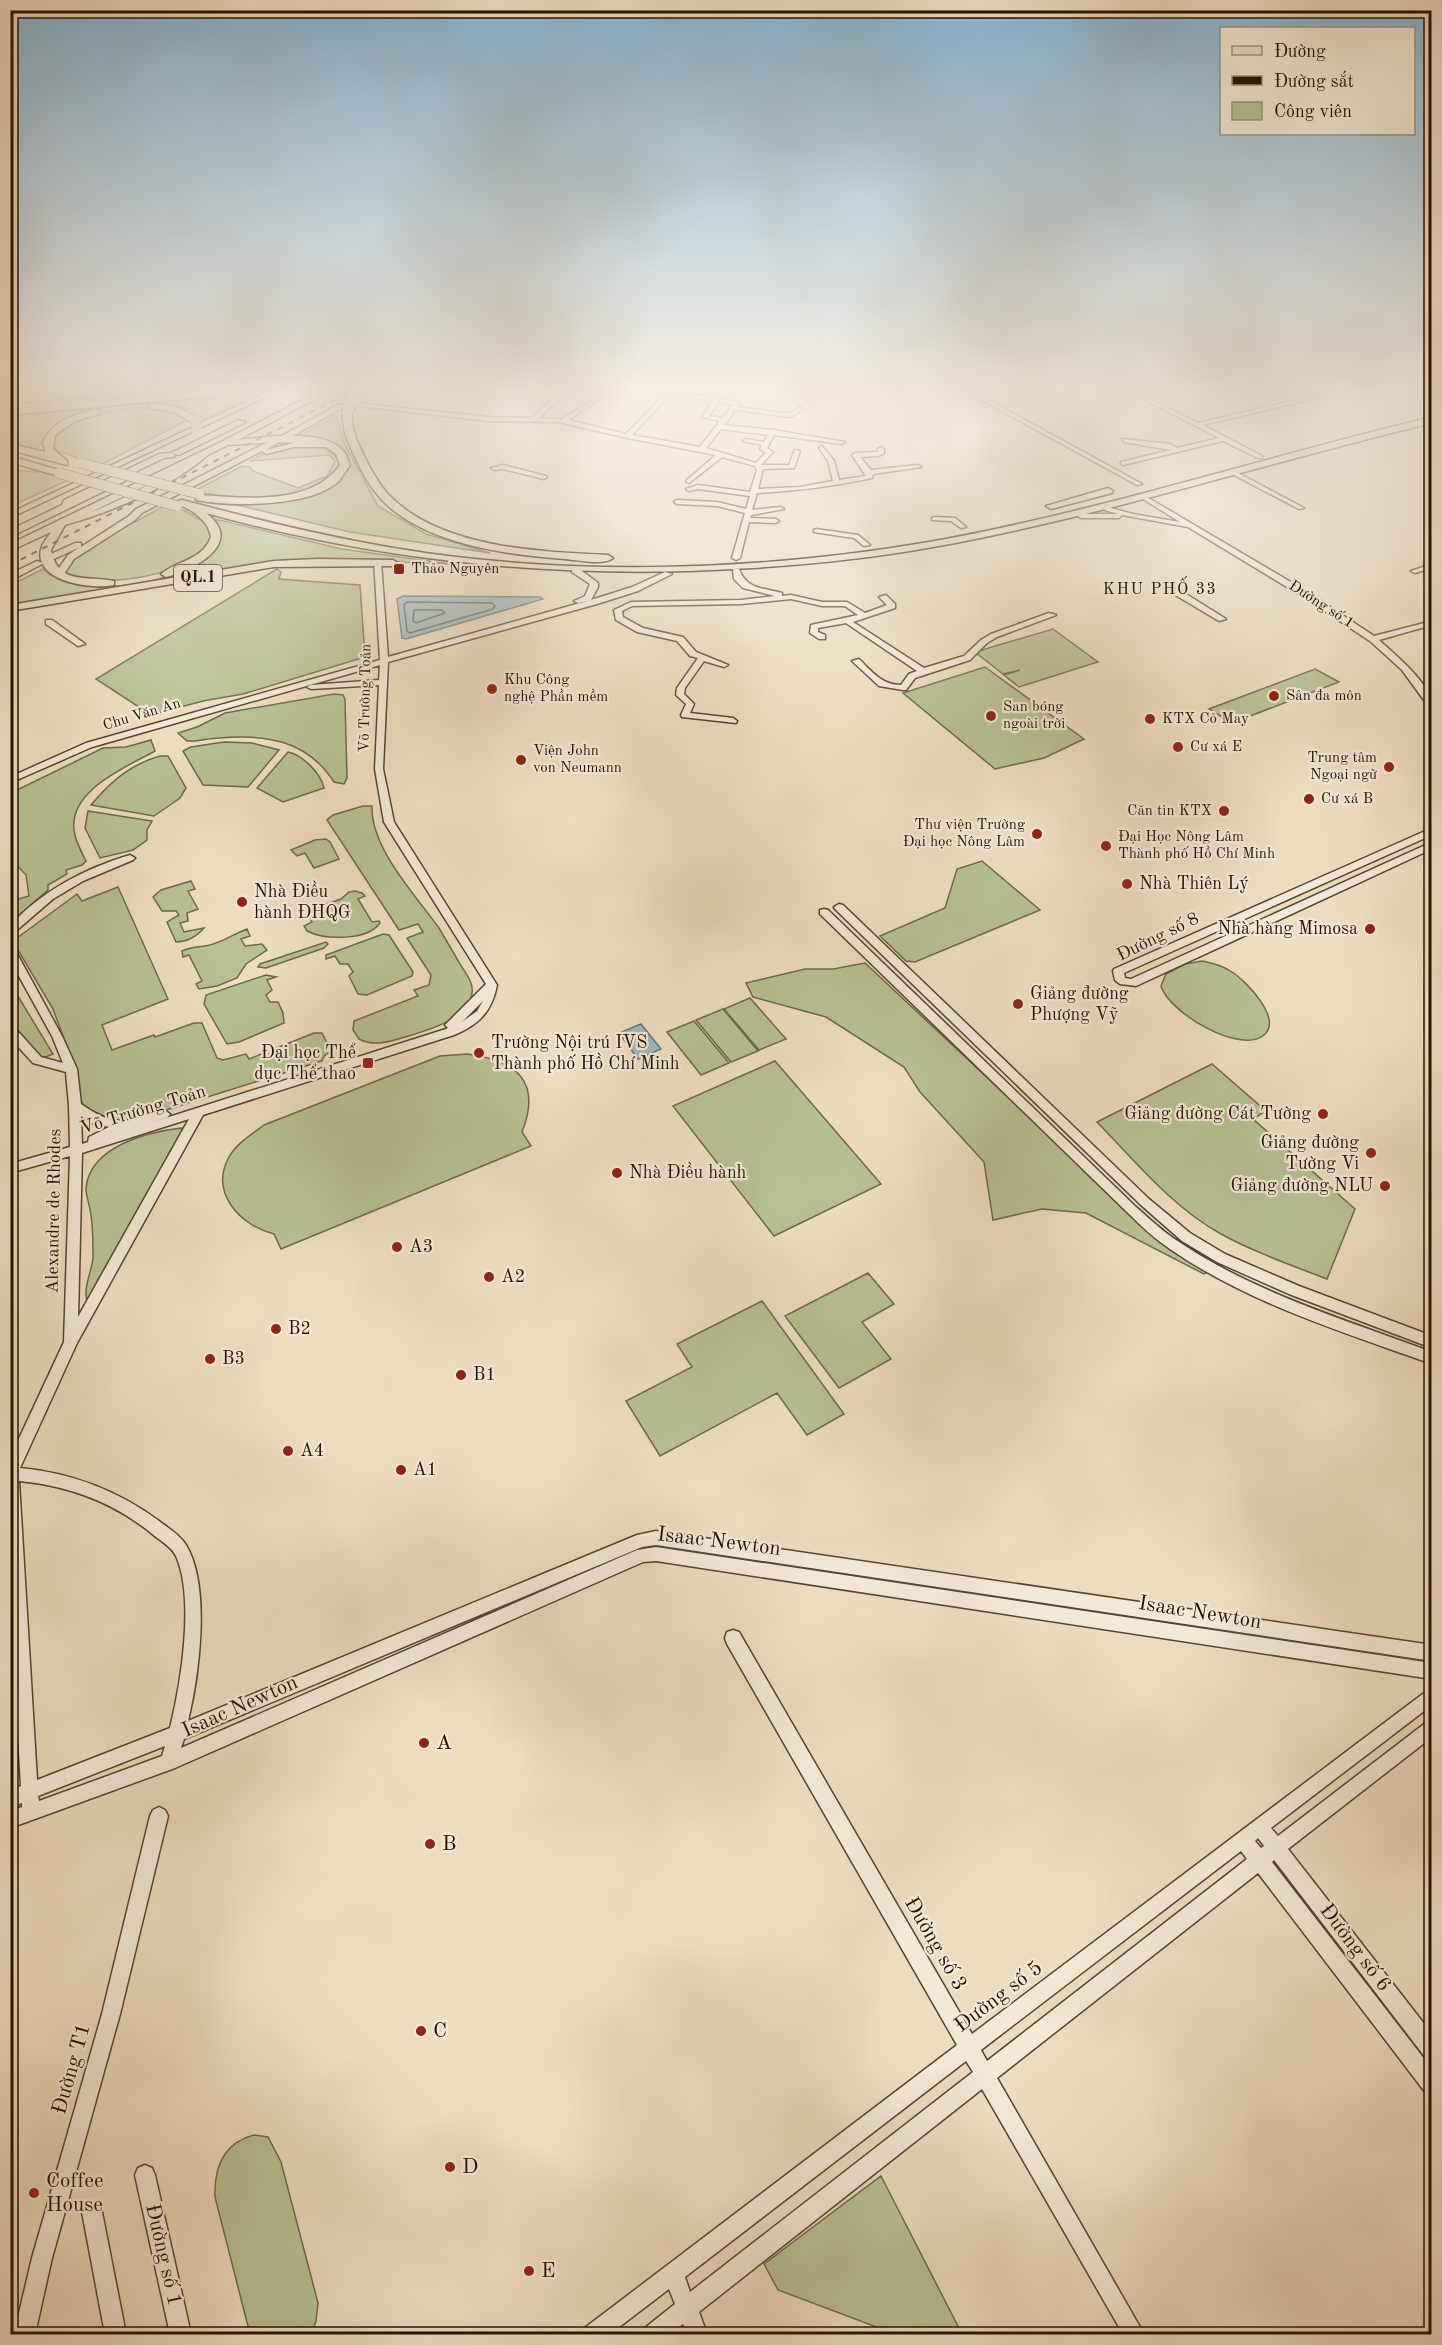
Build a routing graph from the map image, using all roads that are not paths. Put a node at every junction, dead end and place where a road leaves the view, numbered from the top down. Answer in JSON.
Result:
{"nodes":[{"id":1,"x":32,"y":501,"type":"edge"},
{"id":2,"x":38,"y":501,"type":"edge"},
{"id":3,"x":75,"y":501,"type":"edge"},
{"id":4,"x":106,"y":501,"type":"edge"},
{"id":5,"x":165,"y":501,"type":"edge"},
{"id":6,"x":190,"y":501,"type":"edge"},
{"id":7,"x":191,"y":501,"type":"edge"},
{"id":8,"x":192,"y":501,"type":"edge"},
{"id":9,"x":382,"y":501,"type":"edge"},
{"id":10,"x":751,"y":501,"type":"edge"},
{"id":11,"x":1075,"y":501,"type":"edge"},
{"id":12,"x":1076,"y":501,"type":"edge"},
{"id":13,"x":1095,"y":501,"type":"edge"},
{"id":14,"x":1116,"y":501,"type":"edge"},
{"id":15,"x":1155,"y":501,"type":"edge"},
{"id":16,"x":1288,"y":501,"type":"edge"},
{"id":17,"x":677,"y":502,"type":"dead end"},
{"id":18,"x":1104,"y":507,"type":"junction"},
{"id":19,"x":10,"y":508,"type":"edge"},
{"id":20,"x":1301,"y":508,"type":"dead end"},
{"id":21,"x":781,"y":509,"type":"dead end"},
{"id":22,"x":1165,"y":509,"type":"junction"},
{"id":23,"x":198,"y":512,"type":"junction"},
{"id":24,"x":748,"y":515,"type":"junction"},
{"id":25,"x":10,"y":516,"type":"edge"},
{"id":26,"x":1081,"y":516,"type":"junction"},
{"id":27,"x":1132,"y":516,"type":"junction"},
{"id":28,"x":132,"y":518,"type":"junction"},
{"id":29,"x":1145,"y":518,"type":"junction"},
{"id":30,"x":934,"y":519,"type":"dead end"},
{"id":31,"x":776,"y":522,"type":"dead end"},
{"id":32,"x":61,"y":523,"type":"junction"},
{"id":33,"x":26,"y":526,"type":"junction"},
{"id":34,"x":1193,"y":526,"type":"junction"},
{"id":35,"x":963,"y":527,"type":"junction"},
{"id":36,"x":10,"y":529,"type":"edge"},
{"id":37,"x":816,"y":531,"type":"dead end"},
{"id":38,"x":10,"y":534,"type":"edge"},
{"id":39,"x":866,"y":545,"type":"junction"},
{"id":40,"x":10,"y":548,"type":"edge"},
{"id":41,"x":513,"y":554,"type":"junction"},
{"id":42,"x":54,"y":556,"type":"dead end"},
{"id":43,"x":40,"y":563,"type":"dead end"},
{"id":44,"x":377,"y":563,"type":"junction"},
{"id":45,"x":736,"y":563,"type":"junction"},
{"id":46,"x":1431,"y":566,"type":"edge"},
{"id":47,"x":406,"y":567,"type":"dead end"},
{"id":48,"x":454,"y":567,"type":"junction"},
{"id":49,"x":488,"y":567,"type":"junction"},
{"id":50,"x":428,"y":568,"type":"dead end"},
{"id":51,"x":524,"y":568,"type":"junction"},
{"id":52,"x":575,"y":570,"type":"junction"},
{"id":53,"x":1415,"y":571,"type":"dead end"},
{"id":54,"x":668,"y":574,"type":"junction"},
{"id":55,"x":59,"y":575,"type":"junction"},
{"id":56,"x":10,"y":578,"type":"edge"},
{"id":57,"x":1175,"y":591,"type":"dead end"},
{"id":58,"x":784,"y":596,"type":"junction"},
{"id":59,"x":883,"y":597,"type":"dead end"},
{"id":60,"x":591,"y":600,"type":"junction"},
{"id":61,"x":15,"y":607,"type":"edge"},
{"id":62,"x":1052,"y":615,"type":"dead end"},
{"id":63,"x":864,"y":616,"type":"junction"},
{"id":64,"x":1222,"y":619,"type":"dead end"},
{"id":65,"x":49,"y":622,"type":"dead end"},
{"id":66,"x":849,"y":622,"type":"junction"},
{"id":67,"x":1431,"y":623,"type":"edge"},
{"id":68,"x":822,"y":637,"type":"dead end"},
{"id":69,"x":1372,"y":639,"type":"junction"},
{"id":70,"x":81,"y":644,"type":"dead end"},
{"id":71,"x":702,"y":658,"type":"junction"},
{"id":72,"x":384,"y":660,"type":"junction"},
{"id":73,"x":856,"y":661,"type":"dead end"},
{"id":74,"x":724,"y":665,"type":"dead end"},
{"id":75,"x":923,"y":671,"type":"junction"},
{"id":76,"x":384,"y":682,"type":"junction"},
{"id":77,"x":286,"y":689,"type":"junction"},
{"id":78,"x":1431,"y":705,"type":"edge"},
{"id":79,"x":733,"y":721,"type":"dead end"},
{"id":80,"x":10,"y":780,"type":"edge"},
{"id":81,"x":1431,"y":831,"type":"edge"},
{"id":82,"x":1409,"y":841,"type":"junction"},
{"id":83,"x":1427,"y":847,"type":"edge"},
{"id":84,"x":130,"y":858,"type":"dead end"},
{"id":85,"x":1318,"y":880,"type":"junction"},
{"id":86,"x":1332,"y":890,"type":"junction"},
{"id":87,"x":839,"y":907,"type":"dead end"},
{"id":88,"x":824,"y":912,"type":"dead end"},
{"id":89,"x":10,"y":933,"type":"edge"},
{"id":90,"x":10,"y":950,"type":"edge"},
{"id":91,"x":919,"y":981,"type":"junction"},
{"id":92,"x":904,"y":988,"type":"junction"},
{"id":93,"x":10,"y":1030,"type":"edge"},
{"id":94,"x":71,"y":1069,"type":"junction"},
{"id":95,"x":75,"y":1106,"type":"junction"},
{"id":96,"x":199,"y":1108,"type":"junction"},
{"id":97,"x":126,"y":1126,"type":"junction"},
{"id":98,"x":76,"y":1149,"type":"junction"},
{"id":99,"x":10,"y":1169,"type":"edge"},
{"id":100,"x":71,"y":1342,"type":"junction"},
{"id":101,"x":1431,"y":1342,"type":"edge"},
{"id":102,"x":1431,"y":1358,"type":"edge"},
{"id":103,"x":11,"y":1474,"type":"edge"},
{"id":104,"x":733,"y":1638,"type":"dead end"},
{"id":105,"x":1431,"y":1653,"type":"edge"},
{"id":106,"x":1431,"y":1671,"type":"edge"},
{"id":107,"x":1431,"y":1695,"type":"edge"},
{"id":108,"x":1431,"y":1725,"type":"edge"},
{"id":109,"x":178,"y":1733,"type":"junction"},
{"id":110,"x":169,"y":1762,"type":"junction"},
{"id":111,"x":29,"y":1791,"type":"junction"},
{"id":112,"x":10,"y":1799,"type":"edge"},
{"id":113,"x":31,"y":1813,"type":"junction"},
{"id":114,"x":159,"y":1816,"type":"dead end"},
{"id":115,"x":10,"y":1820,"type":"edge"},
{"id":116,"x":1260,"y":1827,"type":"junction"},
{"id":117,"x":1243,"y":1839,"type":"junction"},
{"id":118,"x":1276,"y":1847,"type":"junction"},
{"id":119,"x":1259,"y":1860,"type":"junction"},
{"id":120,"x":969,"y":2048,"type":"junction"},
{"id":121,"x":1431,"y":2050,"type":"edge"},
{"id":122,"x":984,"y":2075,"type":"junction"},
{"id":123,"x":1431,"y":2085,"type":"edge"},
{"id":124,"x":145,"y":2175,"type":"dead end"},
{"id":125,"x":92,"y":2212,"type":"dead end"},
{"id":126,"x":673,"y":2274,"type":"junction"},
{"id":127,"x":687,"y":2308,"type":"junction"},
{"id":128,"x":24,"y":2334,"type":"edge"},
{"id":129,"x":116,"y":2334,"type":"edge"},
{"id":130,"x":181,"y":2334,"type":"edge"},
{"id":131,"x":593,"y":2334,"type":"edge"},
{"id":132,"x":653,"y":2334,"type":"edge"},
{"id":133,"x":698,"y":2334,"type":"edge"},
{"id":134,"x":1134,"y":2334,"type":"edge"}],
"edges":[{"from":1,"to":19,"type":"main road"},
{"from":2,"to":25,"type":"main road"},
{"from":3,"to":33,"type":"highway"},
{"from":4,"to":32,"type":"highway"},
{"from":5,"to":28,"type":"main road"},
{"from":6,"to":23,"type":"highway","number":"QL.1"},
{"from":7,"to":51,"type":"highway","number":"QL.1"},
{"from":8,"to":41,"type":"highway","number":"QL.1"},
{"from":9,"to":41,"type":"highway"},
{"from":10,"to":24,"type":"street"},
{"from":11,"to":35,"type":"highway","number":"QL.1"},
{"from":12,"to":45,"type":"highway","number":"QL.1"},
{"from":13,"to":18,"type":"highway"},
{"from":14,"to":18,"type":"highway","number":"QL.1"},
{"from":15,"to":22,"type":"street","name":"Đường số 1"},
{"from":16,"to":20,"type":"street"},
{"from":17,"to":24,"type":"street"},
{"from":18,"to":26,"type":"highway","number":"QL.1"},
{"from":18,"to":27,"type":"street","name":"Đường số 1"},
{"from":18,"to":52,"type":"highway","number":"QL.1"},
{"from":21,"to":24,"type":"street"},
{"from":22,"to":29,"type":"street"},
{"from":22,"to":34,"type":"street","name":"Đường số 1"},
{"from":23,"to":49,"type":"highway","number":"QL.1"},
{"from":23,"to":55,"type":"highway","number":"QL.1"},
{"from":24,"to":31,"type":"street"},
{"from":24,"to":45,"type":"street"},
{"from":26,"to":27,"type":"street"},
{"from":26,"to":45,"type":"highway","number":"QL.1"},
{"from":27,"to":29,"type":"street","name":"Đường số 1"},
{"from":28,"to":42,"type":"main road"},
{"from":28,"to":55,"type":"main road"},
{"from":29,"to":34,"type":"street","name":"Đường số 1"},
{"from":30,"to":35,"type":"street"},
{"from":32,"to":40,"type":"highway"},
{"from":32,"to":55,"type":"highway"},
{"from":33,"to":36,"type":"highway"},
{"from":33,"to":38,"type":"highway"},
{"from":34,"to":69,"type":"street","name":"Đường số 1"},
{"from":35,"to":39,"type":"highway","number":"QL.1"},
{"from":37,"to":39,"type":"street"},
{"from":39,"to":45,"type":"highway","number":"QL.1"},
{"from":41,"to":45,"type":"highway","number":"QL.1"},
{"from":43,"to":56,"type":"main road"},
{"from":44,"to":47,"type":"highway","number":"QL.1"},
{"from":44,"to":48,"type":"highway","number":"QL.1"},
{"from":44,"to":61,"type":"highway","number":"QL.1"},
{"from":44,"to":72,"type":"street","name":"Võ Trường Toản"},
{"from":45,"to":54,"type":"highway","number":"QL.1"},
{"from":45,"to":58,"type":"street"},
{"from":46,"to":53,"type":"street"},
{"from":48,"to":49,"type":"highway","number":"QL.1"},
{"from":48,"to":50,"type":"highway","number":"QL.1"},
{"from":49,"to":51,"type":"highway","number":"QL.1"},
{"from":51,"to":52,"type":"highway","number":"QL.1"},
{"from":52,"to":54,"type":"highway","number":"QL.1"},
{"from":52,"to":60,"type":"street"},
{"from":54,"to":60,"type":"street","name":"Chu Văn An"},
{"from":57,"to":64,"type":"street"},
{"from":58,"to":63,"type":"street"},
{"from":58,"to":71,"type":"street"},
{"from":59,"to":63,"type":"street"},
{"from":60,"to":72,"type":"street","name":"Chu Văn An"},
{"from":62,"to":75,"type":"street"},
{"from":63,"to":66,"type":"street"},
{"from":65,"to":70,"type":"street"},
{"from":66,"to":68,"type":"street"},
{"from":66,"to":75,"type":"street"},
{"from":67,"to":69,"type":"street"},
{"from":69,"to":78,"type":"street","name":"Đường số 1"},
{"from":71,"to":74,"type":"street"},
{"from":71,"to":79,"type":"street"},
{"from":72,"to":76,"type":"street","name":"Võ Trường Toản"},
{"from":72,"to":77,"type":"street","name":"Chu Văn An"},
{"from":73,"to":75,"type":"street"},
{"from":76,"to":77,"type":"street","name":"Chu Văn An"},
{"from":76,"to":96,"type":"street","name":"Võ Trường Toản"},
{"from":77,"to":80,"type":"street","name":"Chu Văn An"},
{"from":81,"to":82,"type":"street","name":"Đường số 8"},
{"from":82,"to":83,"type":"street"},
{"from":82,"to":85,"type":"street","name":"Đường số 8"},
{"from":83,"to":86,"type":"street","name":"Đường số 8"},
{"from":84,"to":89,"type":"street"},
{"from":85,"to":86,"type":"street"},
{"from":85,"to":86,"type":"street","name":"Đường số 8"},
{"from":87,"to":91,"type":"street"},
{"from":88,"to":92,"type":"street"},
{"from":90,"to":94,"type":"street","name":"Alexandre de Rhodes"},
{"from":91,"to":92,"type":"street"},
{"from":91,"to":101,"type":"street"},
{"from":92,"to":102,"type":"street"},
{"from":93,"to":94,"type":"street"},
{"from":94,"to":95,"type":"street","name":"Alexandre de Rhodes"},
{"from":95,"to":97,"type":"street"},
{"from":95,"to":98,"type":"street","name":"Alexandre de Rhodes"},
{"from":96,"to":97,"type":"street","name":"Võ Trường Toản"},
{"from":96,"to":98,"type":"street","name":"Võ Trường Toản"},
{"from":96,"to":100,"type":"street"},
{"from":97,"to":98,"type":"street","name":"Võ Trường Toản"},
{"from":98,"to":99,"type":"street"},
{"from":98,"to":100,"type":"street","name":"Alexandre de Rhodes"},
{"from":100,"to":103,"type":"street","name":"Alexandre de Rhodes"},
{"from":103,"to":109,"type":"street"},
{"from":103,"to":111,"type":"street","name":"Alexandre de Rhodes"},
{"from":104,"to":120,"type":"street","name":"Đường số 3"},
{"from":105,"to":109,"type":"street","name":"Isaac Newton"},
{"from":106,"to":110,"type":"street","name":"Isaac Newton"},
{"from":107,"to":116,"type":"street","name":"Đường số 5"},
{"from":108,"to":118,"type":"street"},
{"from":109,"to":110,"type":"street"},
{"from":109,"to":111,"type":"street","name":"Isaac Newton"},
{"from":110,"to":113,"type":"street","name":"Isaac Newton"},
{"from":111,"to":112,"type":"street","name":"Isaac Newton"},
{"from":111,"to":113,"type":"street","name":"Alexandre de Rhodes"},
{"from":113,"to":115,"type":"street","name":"Isaac Newton"},
{"from":114,"to":128,"type":"street","name":"Đường T1"},
{"from":116,"to":117,"type":"street","name":"Đường số 5"},
{"from":116,"to":118,"type":"street","name":"Đường số 6"},
{"from":117,"to":119,"type":"street","name":"Đường số 6"},
{"from":117,"to":120,"type":"street","name":"Đường số 5"},
{"from":118,"to":119,"type":"street"},
{"from":118,"to":121,"type":"street","name":"Đường số 6"},
{"from":119,"to":122,"type":"street"},
{"from":119,"to":123,"type":"street","name":"Đường số 6"},
{"from":120,"to":122,"type":"street","name":"Đường số 3"},
{"from":120,"to":126,"type":"street","name":"Đường số 5"},
{"from":122,"to":127,"type":"street"},
{"from":122,"to":134,"type":"street","name":"Đường số 3"},
{"from":124,"to":130,"type":"street","name":"Đường số 1"},
{"from":125,"to":129,"type":"street"},
{"from":126,"to":127,"type":"street"},
{"from":126,"to":131,"type":"street","name":"Đường số 5"},
{"from":127,"to":132,"type":"street"},
{"from":127,"to":133,"type":"street"}]}
